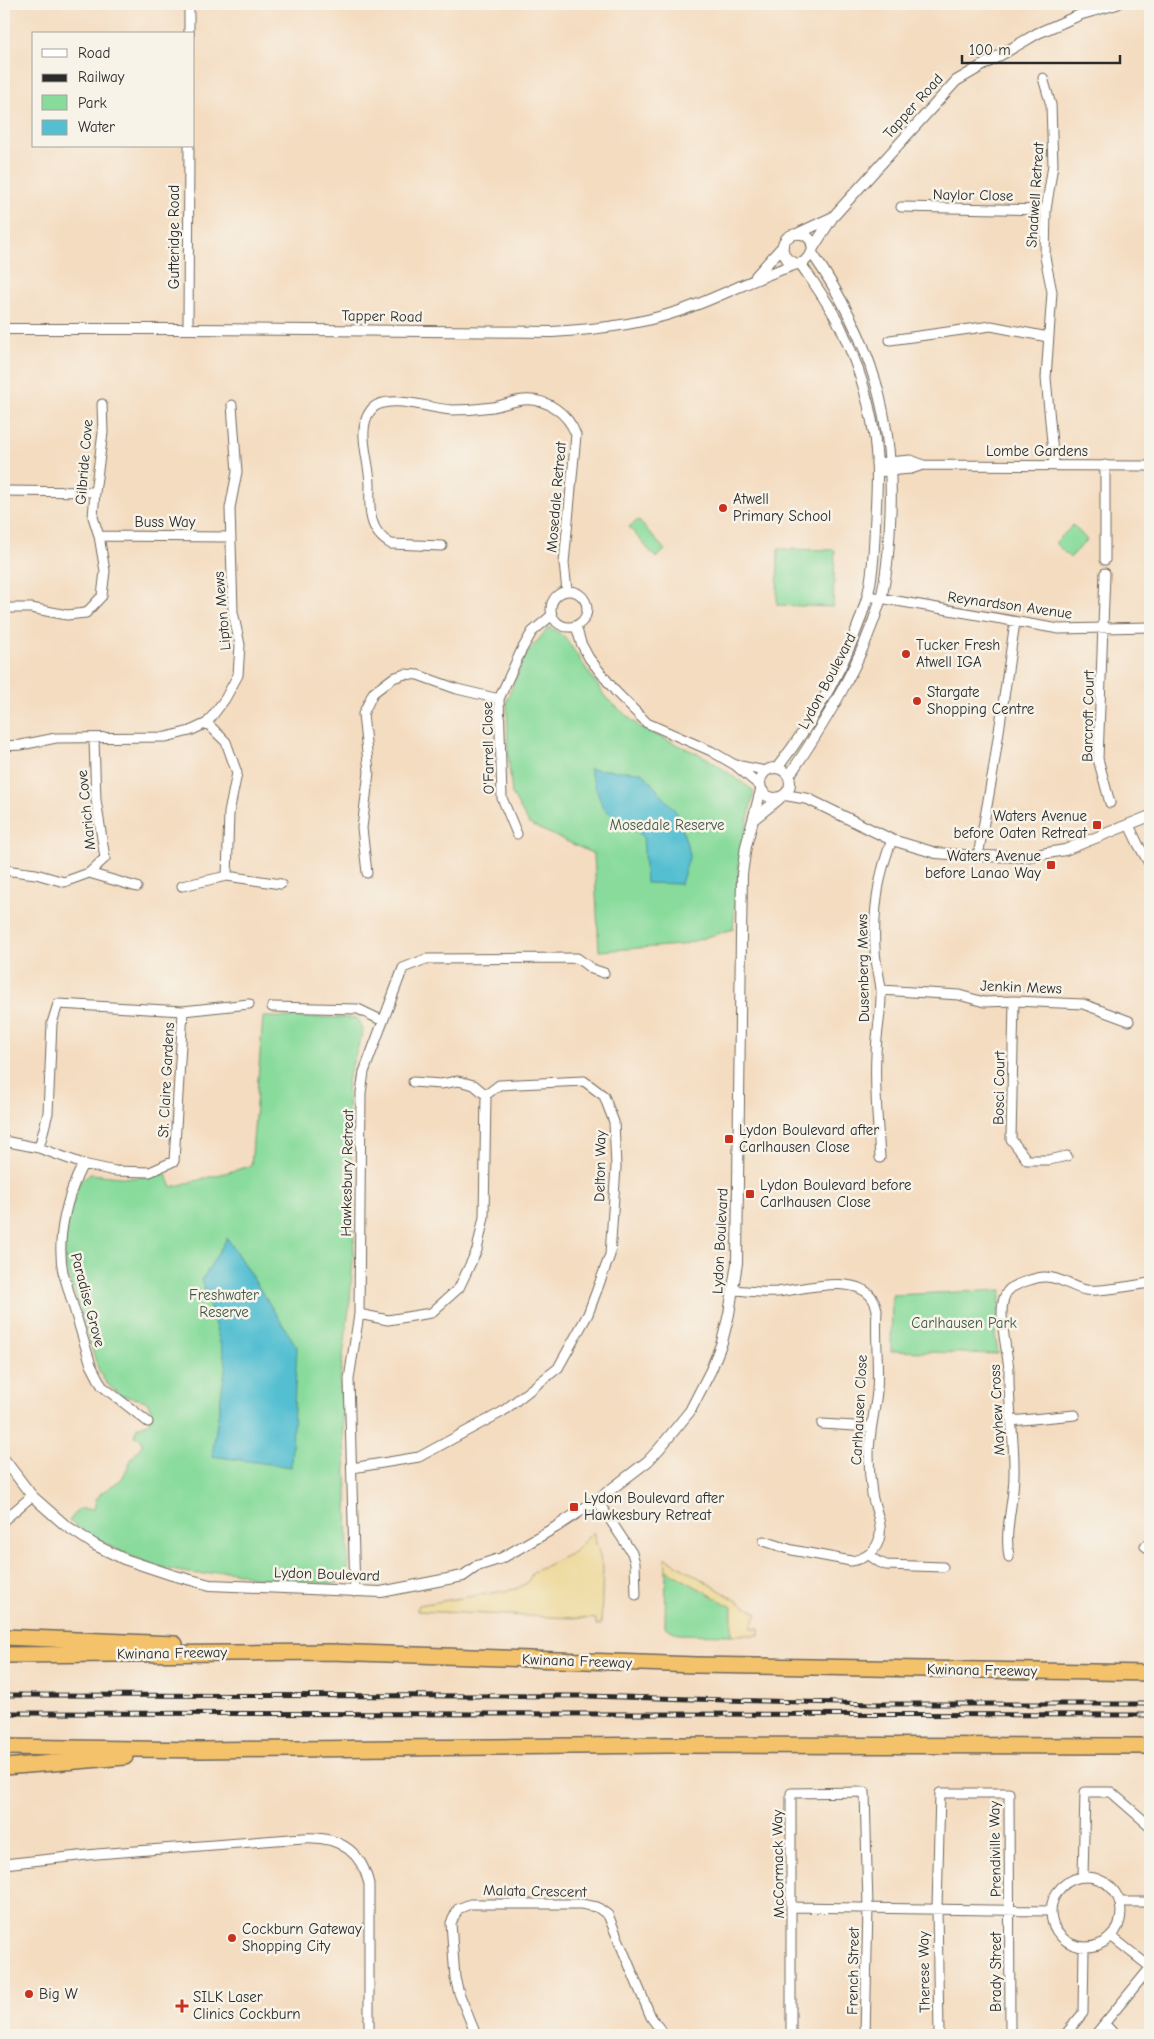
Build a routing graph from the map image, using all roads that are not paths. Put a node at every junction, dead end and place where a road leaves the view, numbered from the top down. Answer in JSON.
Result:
{"nodes":[{"id":1,"x":189,"y":4,"type":"edge"},
{"id":2,"x":1116,"y":4,"type":"edge"},
{"id":3,"x":189,"y":32,"type":"edge"},
{"id":4,"x":1043,"y":78,"type":"dead end"},
{"id":5,"x":188,"y":148,"type":"edge"},
{"id":6,"x":901,"y":207,"type":"dead end"},
{"id":7,"x":1046,"y":210,"type":"junction"},
{"id":8,"x":832,"y":218,"type":"junction"},
{"id":9,"x":799,"y":233,"type":"junction"},
{"id":10,"x":783,"y":246,"type":"junction"},
{"id":11,"x":812,"y":251,"type":"junction"},
{"id":12,"x":797,"y":263,"type":"junction"},
{"id":13,"x":752,"y":280,"type":"junction"},
{"id":14,"x":188,"y":329,"type":"junction"},
{"id":15,"x":4,"y":330,"type":"edge"},
{"id":16,"x":1048,"y":337,"type":"junction"},
{"id":17,"x":890,"y":340,"type":"dead end"},
{"id":18,"x":102,"y":404,"type":"dead end"},
{"id":19,"x":232,"y":405,"type":"dead end"},
{"id":20,"x":1054,"y":464,"type":"junction"},
{"id":21,"x":1105,"y":465,"type":"junction"},
{"id":22,"x":891,"y":466,"type":"junction"},
{"id":23,"x":1150,"y":466,"type":"edge"},
{"id":24,"x":877,"y":467,"type":"junction"},
{"id":25,"x":4,"y":491,"type":"edge"},
{"id":26,"x":95,"y":492,"type":"junction"},
{"id":27,"x":99,"y":536,"type":"junction"},
{"id":28,"x":231,"y":537,"type":"junction"},
{"id":29,"x":442,"y":546,"type":"dead end"},
{"id":30,"x":1105,"y":560,"type":"dead end"},
{"id":31,"x":1105,"y":573,"type":"dead end"},
{"id":32,"x":566,"y":591,"type":"junction"},
{"id":33,"x":868,"y":596,"type":"junction"},
{"id":34,"x":881,"y":598,"type":"junction"},
{"id":35,"x":5,"y":608,"type":"dead end"},
{"id":36,"x":552,"y":616,"type":"junction"},
{"id":37,"x":1015,"y":622,"type":"junction"},
{"id":38,"x":576,"y":626,"type":"junction"},
{"id":39,"x":1105,"y":628,"type":"junction"},
{"id":40,"x":1150,"y":628,"type":"edge"},
{"id":41,"x":499,"y":699,"type":"junction"},
{"id":42,"x":207,"y":723,"type":"junction"},
{"id":43,"x":94,"y":739,"type":"junction"},
{"id":44,"x":5,"y":744,"type":"edge"},
{"id":45,"x":736,"y":764,"type":"junction"},
{"id":46,"x":777,"y":768,"type":"junction"},
{"id":47,"x":766,"y":771,"type":"junction"},
{"id":48,"x":790,"y":779,"type":"junction"},
{"id":49,"x":761,"y":788,"type":"junction"},
{"id":50,"x":782,"y":797,"type":"junction"},
{"id":51,"x":808,"y":798,"type":"junction"},
{"id":52,"x":1110,"y":804,"type":"dead end"},
{"id":53,"x":1150,"y":816,"type":"edge"},
{"id":54,"x":755,"y":818,"type":"junction"},
{"id":55,"x":1129,"y":825,"type":"junction"},
{"id":56,"x":517,"y":834,"type":"dead end"},
{"id":57,"x":892,"y":840,"type":"junction"},
{"id":58,"x":978,"y":856,"type":"junction"},
{"id":59,"x":1150,"y":864,"type":"edge"},
{"id":60,"x":4,"y":870,"type":"edge"},
{"id":61,"x":89,"y":873,"type":"junction"},
{"id":62,"x":367,"y":873,"type":"dead end"},
{"id":63,"x":227,"y":876,"type":"junction"},
{"id":64,"x":281,"y":884,"type":"dead end"},
{"id":65,"x":182,"y":886,"type":"dead end"},
{"id":66,"x":138,"y":887,"type":"dead end"},
{"id":67,"x":604,"y":972,"type":"dead end"},
{"id":68,"x":881,"y":990,"type":"junction"},
{"id":69,"x":1014,"y":1000,"type":"junction"},
{"id":70,"x":249,"y":1004,"type":"dead end"},
{"id":71,"x":272,"y":1006,"type":"dead end"},
{"id":72,"x":183,"y":1011,"type":"junction"},
{"id":73,"x":383,"y":1021,"type":"junction"},
{"id":74,"x":1128,"y":1021,"type":"dead end"},
{"id":75,"x":413,"y":1082,"type":"dead end"},
{"id":76,"x":486,"y":1095,"type":"junction"},
{"id":77,"x":4,"y":1141,"type":"edge"},
{"id":78,"x":39,"y":1148,"type":"junction"},
{"id":79,"x":1067,"y":1156,"type":"dead end"},
{"id":80,"x":880,"y":1158,"type":"dead end"},
{"id":81,"x":83,"y":1164,"type":"junction"},
{"id":82,"x":1150,"y":1283,"type":"edge"},
{"id":83,"x":734,"y":1290,"type":"junction"},
{"id":84,"x":359,"y":1314,"type":"junction"},
{"id":85,"x":1075,"y":1415,"type":"dead end"},
{"id":86,"x":1011,"y":1421,"type":"junction"},
{"id":87,"x":148,"y":1422,"type":"dead end"},
{"id":88,"x":822,"y":1424,"type":"dead end"},
{"id":89,"x":871,"y":1428,"type":"junction"},
{"id":90,"x":4,"y":1459,"type":"edge"},
{"id":91,"x":352,"y":1468,"type":"junction"},
{"id":92,"x":32,"y":1496,"type":"junction"},
{"id":93,"x":597,"y":1500,"type":"junction"},
{"id":94,"x":4,"y":1520,"type":"edge"},
{"id":95,"x":764,"y":1542,"type":"dead end"},
{"id":96,"x":869,"y":1555,"type":"junction"},
{"id":97,"x":1009,"y":1557,"type":"dead end"},
{"id":98,"x":943,"y":1567,"type":"dead end"},
{"id":99,"x":355,"y":1592,"type":"junction"},
{"id":100,"x":636,"y":1595,"type":"dead end"},
{"id":101,"x":4,"y":1637,"type":"edge"},
{"id":102,"x":218,"y":1652,"type":"junction"},
{"id":103,"x":4,"y":1655,"type":"edge"},
{"id":104,"x":1150,"y":1673,"type":"edge"},
{"id":105,"x":1150,"y":1746,"type":"edge"},
{"id":106,"x":4,"y":1747,"type":"edge"},
{"id":107,"x":201,"y":1750,"type":"junction"},
{"id":108,"x":4,"y":1767,"type":"edge"},
{"id":109,"x":1150,"y":1826,"type":"edge"},
{"id":110,"x":4,"y":1864,"type":"edge"},
{"id":111,"x":1083,"y":1877,"type":"junction"},
{"id":112,"x":1120,"y":1902,"type":"junction"},
{"id":113,"x":1150,"y":1904,"type":"edge"},
{"id":114,"x":792,"y":1907,"type":"junction"},
{"id":115,"x":868,"y":1908,"type":"junction"},
{"id":116,"x":937,"y":1908,"type":"junction"},
{"id":117,"x":1010,"y":1909,"type":"junction"},
{"id":118,"x":1050,"y":1911,"type":"junction"},
{"id":119,"x":1112,"y":1936,"type":"junction"},
{"id":120,"x":1084,"y":1948,"type":"junction"},
{"id":121,"x":1150,"y":1968,"type":"edge"},
{"id":122,"x":1105,"y":2024,"type":"junction"},
{"id":123,"x":369,"y":2035,"type":"edge"},
{"id":124,"x":476,"y":2035,"type":"edge"},
{"id":125,"x":664,"y":2035,"type":"edge"},
{"id":126,"x":791,"y":2035,"type":"edge"},
{"id":127,"x":865,"y":2035,"type":"edge"},
{"id":128,"x":939,"y":2035,"type":"edge"},
{"id":129,"x":1010,"y":2035,"type":"edge"},
{"id":130,"x":1065,"y":2035,"type":"edge"},
{"id":131,"x":1095,"y":2035,"type":"edge"},
{"id":132,"x":1115,"y":2035,"type":"edge"}],
"edges":[{"from":1,"to":3,"type":"street"},
{"from":2,"to":8,"type":"street","name":"Tapper Road"},
{"from":4,"to":7,"type":"street","name":"Shadwell Retreat"},
{"from":5,"to":14,"type":"street","name":"Gutteridge Road"},
{"from":6,"to":7,"type":"street","name":"Naylor Close"},
{"from":7,"to":16,"type":"street","name":"Shadwell Retreat"},
{"from":8,"to":9,"type":"street","name":"Tapper Road"},
{"from":8,"to":11,"type":"street","name":"Tapper Road"},
{"from":9,"to":10,"type":"street"},
{"from":9,"to":11,"type":"street"},
{"from":10,"to":12,"type":"street"},
{"from":10,"to":13,"type":"street","name":"Tapper Road"},
{"from":11,"to":12,"type":"street"},
{"from":11,"to":22,"type":"street","name":"Lydon Boulevard"},
{"from":12,"to":13,"type":"street","name":"Tapper Road"},
{"from":12,"to":24,"type":"street","name":"Lydon Boulevard"},
{"from":13,"to":14,"type":"street","name":"Tapper Road"},
{"from":14,"to":15,"type":"street","name":"Tapper Road"},
{"from":16,"to":17,"type":"street"},
{"from":16,"to":20,"type":"street","name":"Shadwell Retreat"},
{"from":18,"to":26,"type":"street","name":"Gilbride Cove"},
{"from":19,"to":28,"type":"street","name":"Lipton Mews"},
{"from":20,"to":21,"type":"street","name":"Lombe Gardens"},
{"from":20,"to":22,"type":"street","name":"Lombe Gardens"},
{"from":21,"to":23,"type":"street","name":"Lombe Gardens"},
{"from":21,"to":30,"type":"street"},
{"from":22,"to":24,"type":"street","name":"Lombe Gardens"},
{"from":22,"to":34,"type":"street","name":"Lydon Boulevard"},
{"from":24,"to":33,"type":"street","name":"Lydon Boulevard"},
{"from":25,"to":26,"type":"street"},
{"from":26,"to":27,"type":"street","name":"Gilbride Cove"},
{"from":27,"to":28,"type":"street","name":"Buss Way"},
{"from":27,"to":35,"type":"street","name":"Gilbride Cove"},
{"from":28,"to":42,"type":"street","name":"Lipton Mews"},
{"from":29,"to":32,"type":"street","name":"Mosedale Retreat"},
{"from":31,"to":39,"type":"street","name":"Barcroft Court"},
{"from":32,"to":36,"type":"street"},
{"from":32,"to":38,"type":"street"},
{"from":33,"to":34,"type":"street","name":"Reynardson Avenue"},
{"from":33,"to":46,"type":"street","name":"Lydon Boulevard"},
{"from":34,"to":37,"type":"street","name":"Reynardson Avenue"},
{"from":34,"to":48,"type":"street","name":"Lydon Boulevard"},
{"from":36,"to":38,"type":"street"},
{"from":36,"to":41,"type":"street","name":"O'Farrell Close"},
{"from":37,"to":39,"type":"street","name":"Reynardson Avenue"},
{"from":37,"to":58,"type":"street"},
{"from":38,"to":45,"type":"street"},
{"from":39,"to":40,"type":"street","name":"Reynardson Avenue"},
{"from":39,"to":52,"type":"street","name":"Barcroft Court"},
{"from":41,"to":56,"type":"street","name":"O'Farrell Close"},
{"from":41,"to":62,"type":"street"},
{"from":42,"to":43,"type":"street","name":"Lipton Mews"},
{"from":42,"to":63,"type":"street"},
{"from":43,"to":44,"type":"street","name":"Lipton Mews"},
{"from":43,"to":61,"type":"street","name":"Marich Cove"},
{"from":45,"to":47,"type":"street"},
{"from":45,"to":49,"type":"street"},
{"from":46,"to":47,"type":"street"},
{"from":46,"to":48,"type":"street"},
{"from":47,"to":49,"type":"street","name":"Lydon Boulevard"},
{"from":48,"to":50,"type":"street","name":"Lydon Boulevard"},
{"from":48,"to":51,"type":"street"},
{"from":49,"to":50,"type":"street"},
{"from":49,"to":54,"type":"street","name":"Lydon Boulevard"},
{"from":50,"to":51,"type":"street"},
{"from":50,"to":54,"type":"street","name":"Lydon Boulevard"},
{"from":51,"to":57,"type":"street"},
{"from":53,"to":55,"type":"street"},
{"from":54,"to":83,"type":"street","name":"Lydon Boulevard"},
{"from":55,"to":58,"type":"street"},
{"from":55,"to":59,"type":"street"},
{"from":57,"to":58,"type":"street"},
{"from":57,"to":68,"type":"street","name":"Dusenberg Mews"},
{"from":60,"to":61,"type":"street","name":"Marich Cove"},
{"from":61,"to":66,"type":"street"},
{"from":63,"to":64,"type":"street"},
{"from":63,"to":65,"type":"street"},
{"from":67,"to":73,"type":"street","name":"Hawkesbury Retreat"},
{"from":68,"to":69,"type":"street","name":"Jenkin Mews"},
{"from":68,"to":80,"type":"street","name":"Dusenberg Mews"},
{"from":69,"to":74,"type":"street","name":"Jenkin Mews"},
{"from":69,"to":79,"type":"street","name":"Bosci Court"},
{"from":70,"to":72,"type":"street"},
{"from":71,"to":73,"type":"street"},
{"from":72,"to":78,"type":"street","name":"St. Claire Gardens"},
{"from":72,"to":81,"type":"street","name":"St. Claire Gardens"},
{"from":73,"to":84,"type":"street","name":"Hawkesbury Retreat"},
{"from":75,"to":76,"type":"street"},
{"from":76,"to":84,"type":"street"},
{"from":76,"to":91,"type":"street","name":"Delton Way"},
{"from":77,"to":78,"type":"street","name":"St. Claire Gardens"},
{"from":78,"to":81,"type":"street","name":"St. Claire Gardens"},
{"from":81,"to":87,"type":"street","name":"Paradise Grove"},
{"from":82,"to":86,"type":"street","name":"Mayhew Cross"},
{"from":83,"to":89,"type":"street","name":"Carlhausen Close"},
{"from":83,"to":93,"type":"street","name":"Lydon Boulevard"},
{"from":84,"to":91,"type":"street","name":"Hawkesbury Retreat"},
{"from":85,"to":86,"type":"street"},
{"from":86,"to":97,"type":"street","name":"Mayhew Cross"},
{"from":88,"to":89,"type":"street"},
{"from":89,"to":96,"type":"street","name":"Carlhausen Close"},
{"from":90,"to":92,"type":"street","name":"Lydon Boulevard"},
{"from":91,"to":99,"type":"street","name":"Hawkesbury Retreat"},
{"from":92,"to":94,"type":"street"},
{"from":92,"to":99,"type":"street","name":"Lydon Boulevard"},
{"from":93,"to":99,"type":"street","name":"Lydon Boulevard"},
{"from":93,"to":100,"type":"street"},
{"from":95,"to":96,"type":"street"},
{"from":96,"to":98,"type":"street"},
{"from":101,"to":102,"type":"highway"},
{"from":102,"to":103,"type":"highway","name":"Kwinana Freeway"},
{"from":102,"to":104,"type":"highway","name":"Kwinana Freeway"},
{"from":105,"to":107,"type":"highway"},
{"from":106,"to":107,"type":"highway"},
{"from":107,"to":108,"type":"highway"},
{"from":109,"to":111,"type":"street"},
{"from":110,"to":123,"type":"street"},
{"from":111,"to":112,"type":"street"},
{"from":111,"to":118,"type":"street"},
{"from":112,"to":113,"type":"street"},
{"from":112,"to":119,"type":"street"},
{"from":114,"to":115,"type":"street"},
{"from":114,"to":115,"type":"street","name":"McCormack Way"},
{"from":114,"to":126,"type":"street","name":"McCormack Way"},
{"from":115,"to":116,"type":"street"},
{"from":115,"to":127,"type":"street","name":"French Street"},
{"from":116,"to":117,"type":"street"},
{"from":116,"to":117,"type":"street","name":"Prendiville Way"},
{"from":116,"to":128,"type":"street","name":"Therese Way"},
{"from":117,"to":118,"type":"street"},
{"from":117,"to":129,"type":"street","name":"Brady Street"},
{"from":118,"to":120,"type":"street"},
{"from":119,"to":120,"type":"street"},
{"from":119,"to":121,"type":"street"},
{"from":120,"to":130,"type":"street"},
{"from":121,"to":122,"type":"street"},
{"from":122,"to":131,"type":"street"},
{"from":122,"to":132,"type":"street"},
{"from":124,"to":125,"type":"street","name":"Malata Crescent"}]}
